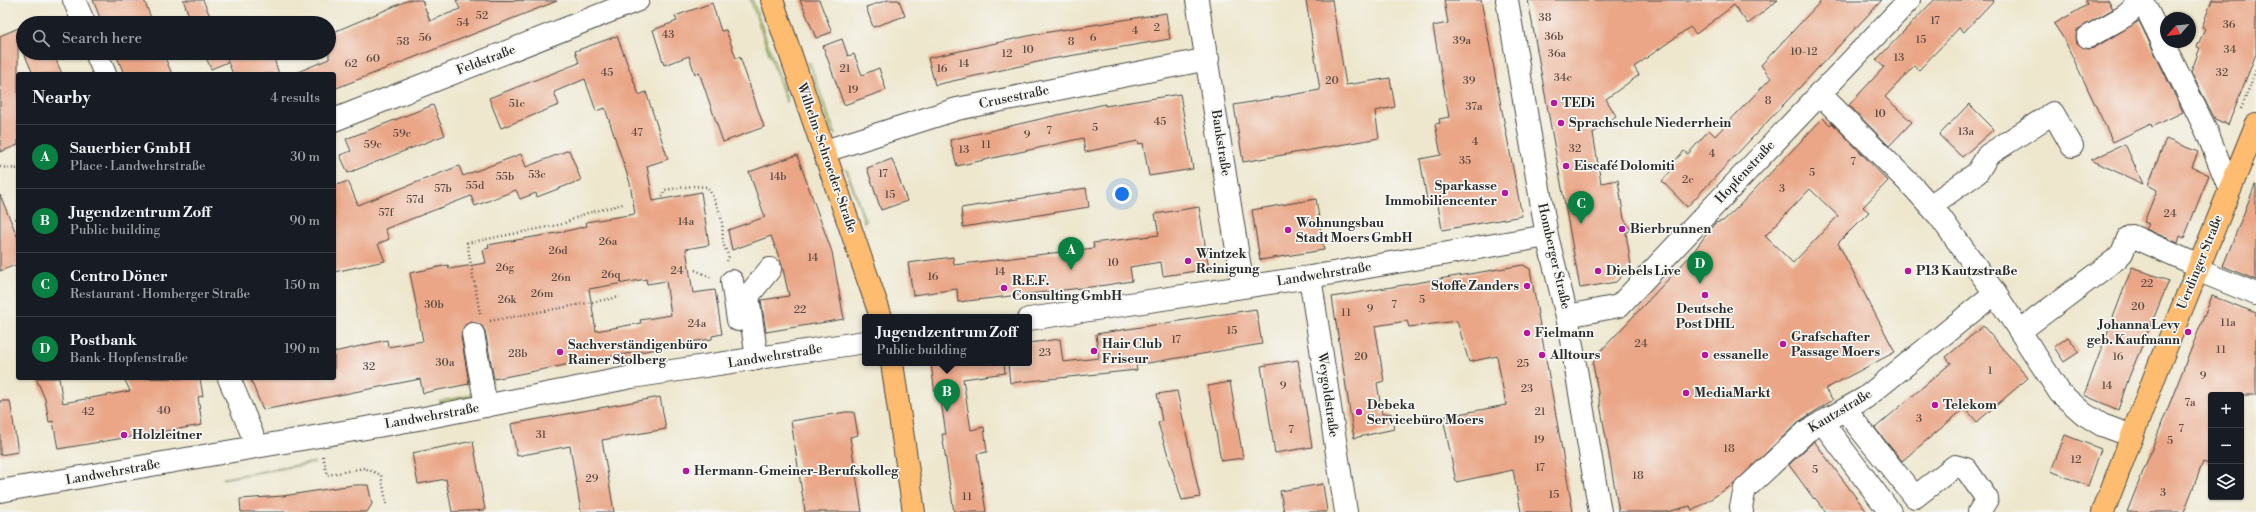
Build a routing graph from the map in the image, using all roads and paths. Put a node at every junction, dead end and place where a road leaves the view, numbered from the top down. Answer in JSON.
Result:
{"nodes":[{"id":1,"x":74,"y":0,"type":"edge"},
{"id":2,"x":638,"y":0,"type":"edge"},
{"id":3,"x":772,"y":0,"type":"edge"},
{"id":4,"x":1197,"y":0,"type":"edge"},
{"id":5,"x":1508,"y":0,"type":"edge"},
{"id":6,"x":1909,"y":0,"type":"edge"},
{"id":7,"x":81,"y":16,"type":"edge"},
{"id":8,"x":2088,"y":37,"type":"dead end"},
{"id":9,"x":1208,"y":59,"type":"junction"},
{"id":10,"x":99,"y":60,"type":"edge"},
{"id":11,"x":104,"y":72,"type":"edge"},
{"id":12,"x":1819,"y":93,"type":"junction"},
{"id":13,"x":336,"y":119,"type":"edge"},
{"id":14,"x":2256,"y":125,"type":"edge"},
{"id":15,"x":2072,"y":146,"type":"dead end"},
{"id":16,"x":825,"y":151,"type":"junction"},
{"id":17,"x":0,"y":167,"type":"edge"},
{"id":18,"x":16,"y":169,"type":"edge"},
{"id":19,"x":2230,"y":190,"type":"junction"},
{"id":20,"x":662,"y":197,"type":"dead end"},
{"id":21,"x":623,"y":204,"type":"dead end"},
{"id":22,"x":1930,"y":206,"type":"junction"},
{"id":23,"x":1547,"y":236,"type":"junction"},
{"id":24,"x":2198,"y":268,"type":"junction"},
{"id":25,"x":770,"y":269,"type":"dead end"},
{"id":26,"x":729,"y":272,"type":"joint"},
{"id":27,"x":1310,"y":277,"type":"junction"},
{"id":28,"x":1243,"y":287,"type":"junction"},
{"id":29,"x":1995,"y":293,"type":"junction"},
{"id":30,"x":2256,"y":294,"type":"edge"},
{"id":31,"x":620,"y":297,"type":"dead end"},
{"id":32,"x":880,"y":314,"type":"edge"},
{"id":33,"x":1567,"y":316,"type":"junction"},
{"id":34,"x":1032,"y":319,"type":"edge"},
{"id":35,"x":481,"y":323,"type":"junction"},
{"id":36,"x":2020,"y":331,"type":"junction"},
{"id":37,"x":862,"y":342,"type":"edge"},
{"id":38,"x":751,"y":360,"type":"junction"},
{"id":39,"x":892,"y":366,"type":"edge"},
{"id":40,"x":230,"y":380,"type":"edge"},
{"id":41,"x":486,"y":406,"type":"junction"},
{"id":42,"x":1829,"y":418,"type":"junction"},
{"id":43,"x":319,"y":436,"type":"junction"},
{"id":44,"x":2132,"y":436,"type":"junction"},
{"id":45,"x":257,"y":446,"type":"junction"},
{"id":46,"x":0,"y":491,"type":"edge"},
{"id":47,"x":387,"y":507,"type":"dead end"},
{"id":48,"x":914,"y":512,"type":"edge"},
{"id":49,"x":1346,"y":512,"type":"edge"},
{"id":50,"x":1600,"y":512,"type":"edge"},
{"id":51,"x":1742,"y":512,"type":"edge"},
{"id":52,"x":1877,"y":512,"type":"edge"},
{"id":53,"x":1890,"y":512,"type":"edge"},
{"id":54,"x":1920,"y":512,"type":"edge"},
{"id":55,"x":1978,"y":512,"type":"edge"},
{"id":56,"x":2103,"y":512,"type":"edge"}],
"edges":[{"from":1,"to":7,"type":"street"},
{"from":2,"to":13,"type":"street","name":"Feldstraße"},
{"from":3,"to":16,"type":"main road","name":"Wilhelm-Schroeder-Straße"},
{"from":4,"to":9,"type":"street","name":"Bankstraße"},
{"from":5,"to":23,"type":"street","name":"Homberger Straße"},
{"from":6,"to":12,"type":"street","name":"Hopfenstraße"},
{"from":8,"to":19,"type":"street"},
{"from":9,"to":16,"type":"street","name":"Crusestraße"},
{"from":9,"to":28,"type":"street","name":"Bankstraße"},
{"from":10,"to":11,"type":"street"},
{"from":12,"to":22,"type":"street"},
{"from":12,"to":33,"type":"street","name":"Hopfenstraße"},
{"from":14,"to":19,"type":"main road","name":"Uerdinger Straße"},
{"from":15,"to":22,"type":"street"},
{"from":16,"to":32,"type":"main road","name":"Wilhelm-Schroeder-Straße"},
{"from":17,"to":18,"type":"path"},
{"from":19,"to":24,"type":"main road","name":"Uerdinger Straße"},
{"from":20,"to":26,"type":"path"},
{"from":21,"to":35,"type":"path"},
{"from":22,"to":29,"type":"street"},
{"from":23,"to":27,"type":"street","name":"Landwehrstraße"},
{"from":23,"to":33,"type":"street","name":"Homberger Straße"},
{"from":24,"to":30,"type":"street"},
{"from":24,"to":36,"type":"street"},
{"from":24,"to":44,"type":"main road","name":"Uerdinger Straße"},
{"from":25,"to":38,"type":"street"},
{"from":26,"to":38,"type":"street"},
{"from":27,"to":28,"type":"street","name":"Landwehrstraße"},
{"from":27,"to":49,"type":"street","name":"Weygoldstraße"},
{"from":28,"to":34,"type":"street","name":"Landwehrstraße"},
{"from":29,"to":36,"type":"street"},
{"from":29,"to":42,"type":"street","name":"Kautzstraße"},
{"from":31,"to":35,"type":"path"},
{"from":33,"to":50,"type":"street","name":"Homberger Straße"},
{"from":35,"to":41,"type":"street"},
{"from":36,"to":44,"type":"street"},
{"from":37,"to":38,"type":"street","name":"Landwehrstraße"},
{"from":38,"to":41,"type":"street","name":"Landwehrstraße"},
{"from":39,"to":48,"type":"main road"},
{"from":40,"to":45,"type":"street"},
{"from":41,"to":43,"type":"street","name":"Landwehrstraße"},
{"from":42,"to":51,"type":"street","name":"Kautzstraße"},
{"from":42,"to":52,"type":"street"},
{"from":42,"to":53,"type":"street"},
{"from":42,"to":54,"type":"street"},
{"from":42,"to":55,"type":"street"},
{"from":43,"to":45,"type":"street","name":"Landwehrstraße"},
{"from":43,"to":47,"type":"path"},
{"from":44,"to":56,"type":"main road","name":"Uerdinger Straße"},
{"from":45,"to":46,"type":"street","name":"Landwehrstraße"}]}
